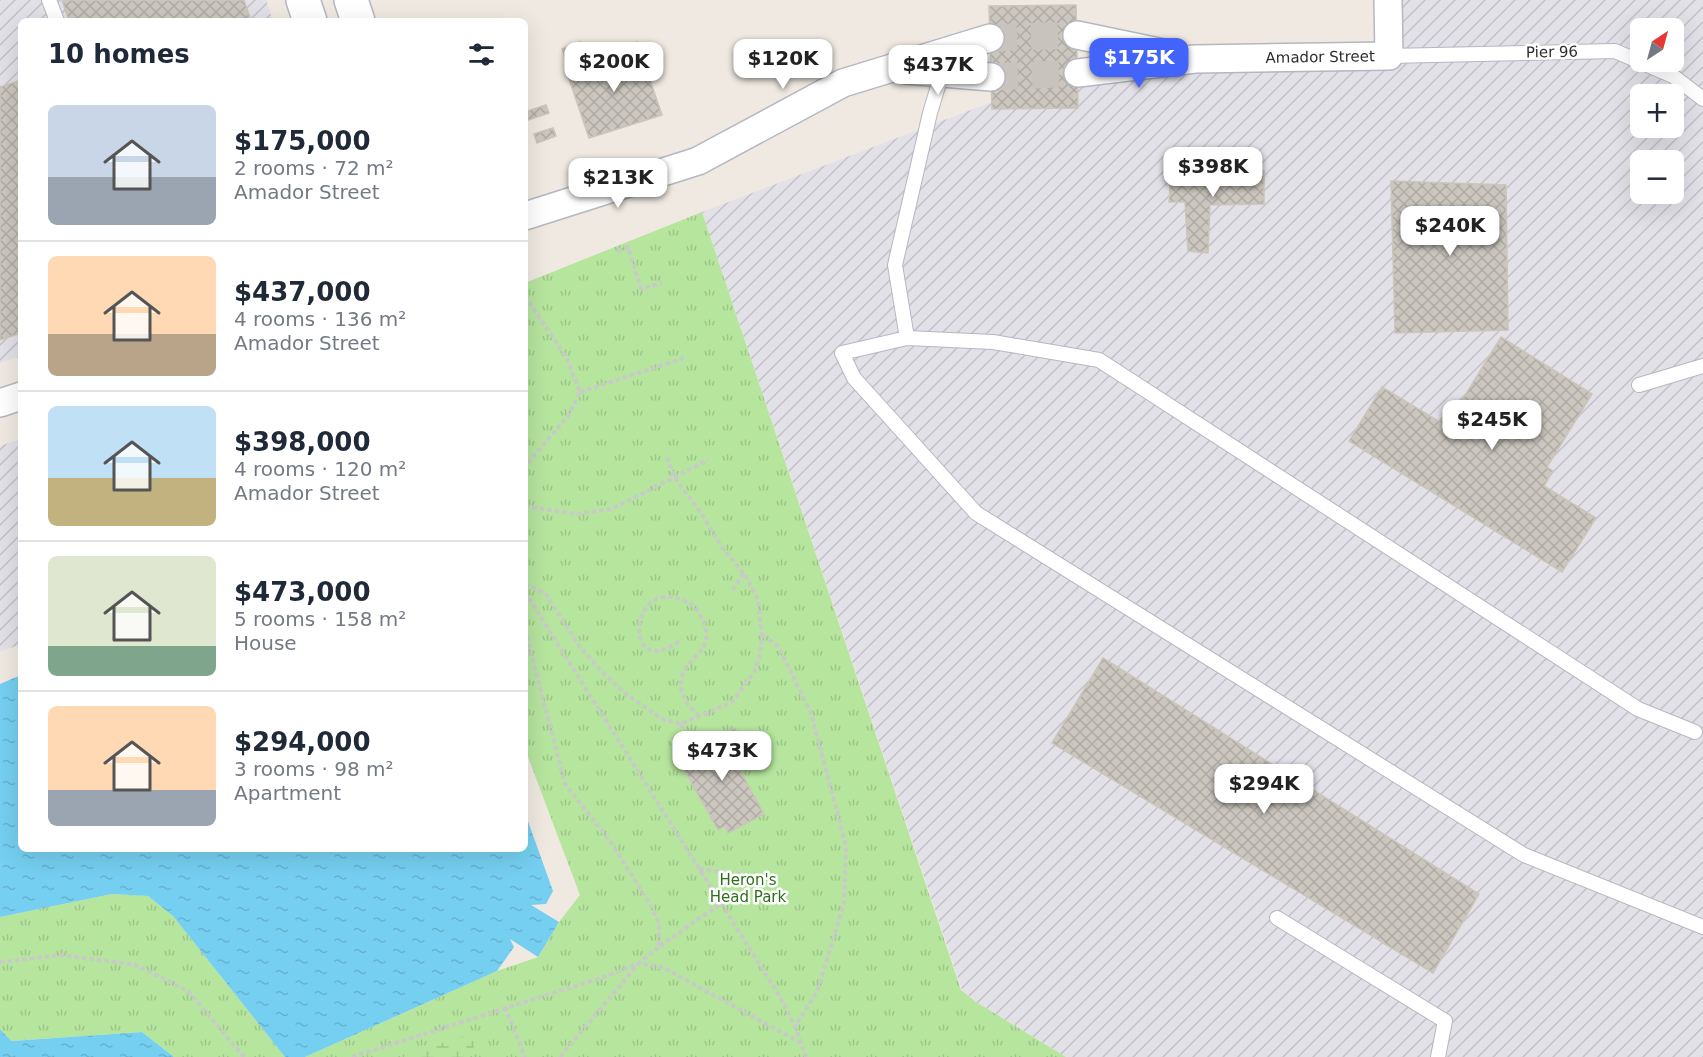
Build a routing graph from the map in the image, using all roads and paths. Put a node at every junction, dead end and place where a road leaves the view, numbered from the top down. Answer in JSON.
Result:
{"nodes":[{"id":1,"x":49,"y":0,"type":"edge"},
{"id":2,"x":303,"y":0,"type":"edge"},
{"id":3,"x":351,"y":0,"type":"edge"},
{"id":4,"x":1388,"y":0,"type":"edge"},
{"id":5,"x":56,"y":18,"type":"edge"},
{"id":6,"x":309,"y":18,"type":"edge"},
{"id":7,"x":357,"y":18,"type":"edge"},
{"id":8,"x":1077,"y":35,"type":"tunnel mouth"},
{"id":9,"x":990,"y":38,"type":"tunnel mouth"},
{"id":10,"x":1389,"y":56,"type":"junction"},
{"id":11,"x":1195,"y":59,"type":"junction"},
{"id":12,"x":890,"y":69,"type":"junction"},
{"id":13,"x":942,"y":73,"type":"junction"},
{"id":14,"x":1078,"y":73,"type":"tunnel mouth"},
{"id":15,"x":991,"y":77,"type":"tunnel mouth"},
{"id":16,"x":1703,"y":99,"type":"edge"},
{"id":17,"x":528,"y":215,"type":"edge"},
{"id":18,"x":617,"y":251,"type":"dead end"},
{"id":19,"x":662,"y":283,"type":"dead end"},
{"id":20,"x":528,"y":300,"type":"edge"},
{"id":21,"x":907,"y":338,"type":"junction"},
{"id":22,"x":687,"y":357,"type":"dead end"},
{"id":23,"x":1703,"y":366,"type":"edge"},
{"id":24,"x":1639,"y":386,"type":"dead end"},
{"id":25,"x":580,"y":392,"type":"junction"},
{"id":26,"x":18,"y":397,"type":"edge"},
{"id":27,"x":0,"y":403,"type":"edge"},
{"id":28,"x":667,"y":457,"type":"dead end"},
{"id":29,"x":708,"y":460,"type":"dead end"},
{"id":30,"x":528,"y":463,"type":"edge"},
{"id":31,"x":674,"y":477,"type":"junction"},
{"id":32,"x":528,"y":506,"type":"edge"},
{"id":33,"x":744,"y":573,"type":"junction"},
{"id":34,"x":528,"y":585,"type":"edge"},
{"id":35,"x":733,"y":590,"type":"dead end"},
{"id":36,"x":528,"y":597,"type":"edge"},
{"id":37,"x":762,"y":634,"type":"junction"},
{"id":38,"x":528,"y":641,"type":"edge"},
{"id":39,"x":680,"y":641,"type":"dead end"},
{"id":40,"x":699,"y":717,"type":"junction"},
{"id":41,"x":681,"y":724,"type":"junction"},
{"id":42,"x":1695,"y":732,"type":"dead end"},
{"id":43,"x":694,"y":750,"type":"dead end"},
{"id":44,"x":698,"y":868,"type":"junction"},
{"id":45,"x":740,"y":874,"type":"dead end"},
{"id":46,"x":720,"y":904,"type":"junction"},
{"id":47,"x":1277,"y":918,"type":"dead end"},
{"id":48,"x":1703,"y":927,"type":"edge"},
{"id":49,"x":659,"y":947,"type":"junction"},
{"id":50,"x":0,"y":962,"type":"edge"},
{"id":51,"x":639,"y":963,"type":"junction"},
{"id":52,"x":505,"y":1007,"type":"junction"},
{"id":53,"x":795,"y":1026,"type":"junction"},
{"id":54,"x":802,"y":1043,"type":"junction"},
{"id":55,"x":244,"y":1057,"type":"edge"},
{"id":56,"x":352,"y":1057,"type":"edge"},
{"id":57,"x":525,"y":1057,"type":"edge"},
{"id":58,"x":560,"y":1057,"type":"edge"},
{"id":59,"x":806,"y":1057,"type":"edge"},
{"id":60,"x":1438,"y":1057,"type":"edge"}],
"edges":[{"from":1,"to":5,"type":"lane"},
{"from":2,"to":6,"type":"main road"},
{"from":3,"to":7,"type":"main road"},
{"from":4,"to":10,"type":"street","name":"Amador Street"},
{"from":8,"to":11,"type":"street","name":"Amador Street"},
{"from":9,"to":12,"type":"street"},
{"from":10,"to":11,"type":"street","name":"Amador Street"},
{"from":10,"to":16,"type":"lane","name":"Pier 96"},
{"from":11,"to":14,"type":"street","name":"Amador Street"},
{"from":12,"to":13,"type":"street"},
{"from":12,"to":17,"type":"street"},
{"from":13,"to":15,"type":"street"},
{"from":13,"to":21,"type":"lane"},
{"from":18,"to":19,"type":"path"},
{"from":20,"to":25,"type":"path"},
{"from":21,"to":42,"type":"lane"},
{"from":21,"to":48,"type":"lane"},
{"from":22,"to":25,"type":"path"},
{"from":23,"to":24,"type":"lane"},
{"from":25,"to":30,"type":"path"},
{"from":26,"to":27,"type":"street"},
{"from":28,"to":31,"type":"path"},
{"from":29,"to":31,"type":"path"},
{"from":31,"to":32,"type":"path"},
{"from":31,"to":33,"type":"path"},
{"from":33,"to":35,"type":"path"},
{"from":33,"to":37,"type":"path"},
{"from":34,"to":41,"type":"path"},
{"from":36,"to":44,"type":"path"},
{"from":37,"to":40,"type":"path"},
{"from":37,"to":53,"type":"path"},
{"from":38,"to":49,"type":"path"},
{"from":39,"to":40,"type":"path"},
{"from":40,"to":41,"type":"path"},
{"from":41,"to":43,"type":"path"},
{"from":44,"to":45,"type":"path"},
{"from":44,"to":46,"type":"path"},
{"from":46,"to":49,"type":"path"},
{"from":46,"to":53,"type":"path"},
{"from":47,"to":60,"type":"lane"},
{"from":49,"to":51,"type":"path"},
{"from":50,"to":55,"type":"path"},
{"from":51,"to":52,"type":"path"},
{"from":51,"to":54,"type":"path"},
{"from":51,"to":58,"type":"path"},
{"from":52,"to":56,"type":"path"},
{"from":52,"to":57,"type":"path"},
{"from":53,"to":54,"type":"path"},
{"from":54,"to":59,"type":"path"}]}
